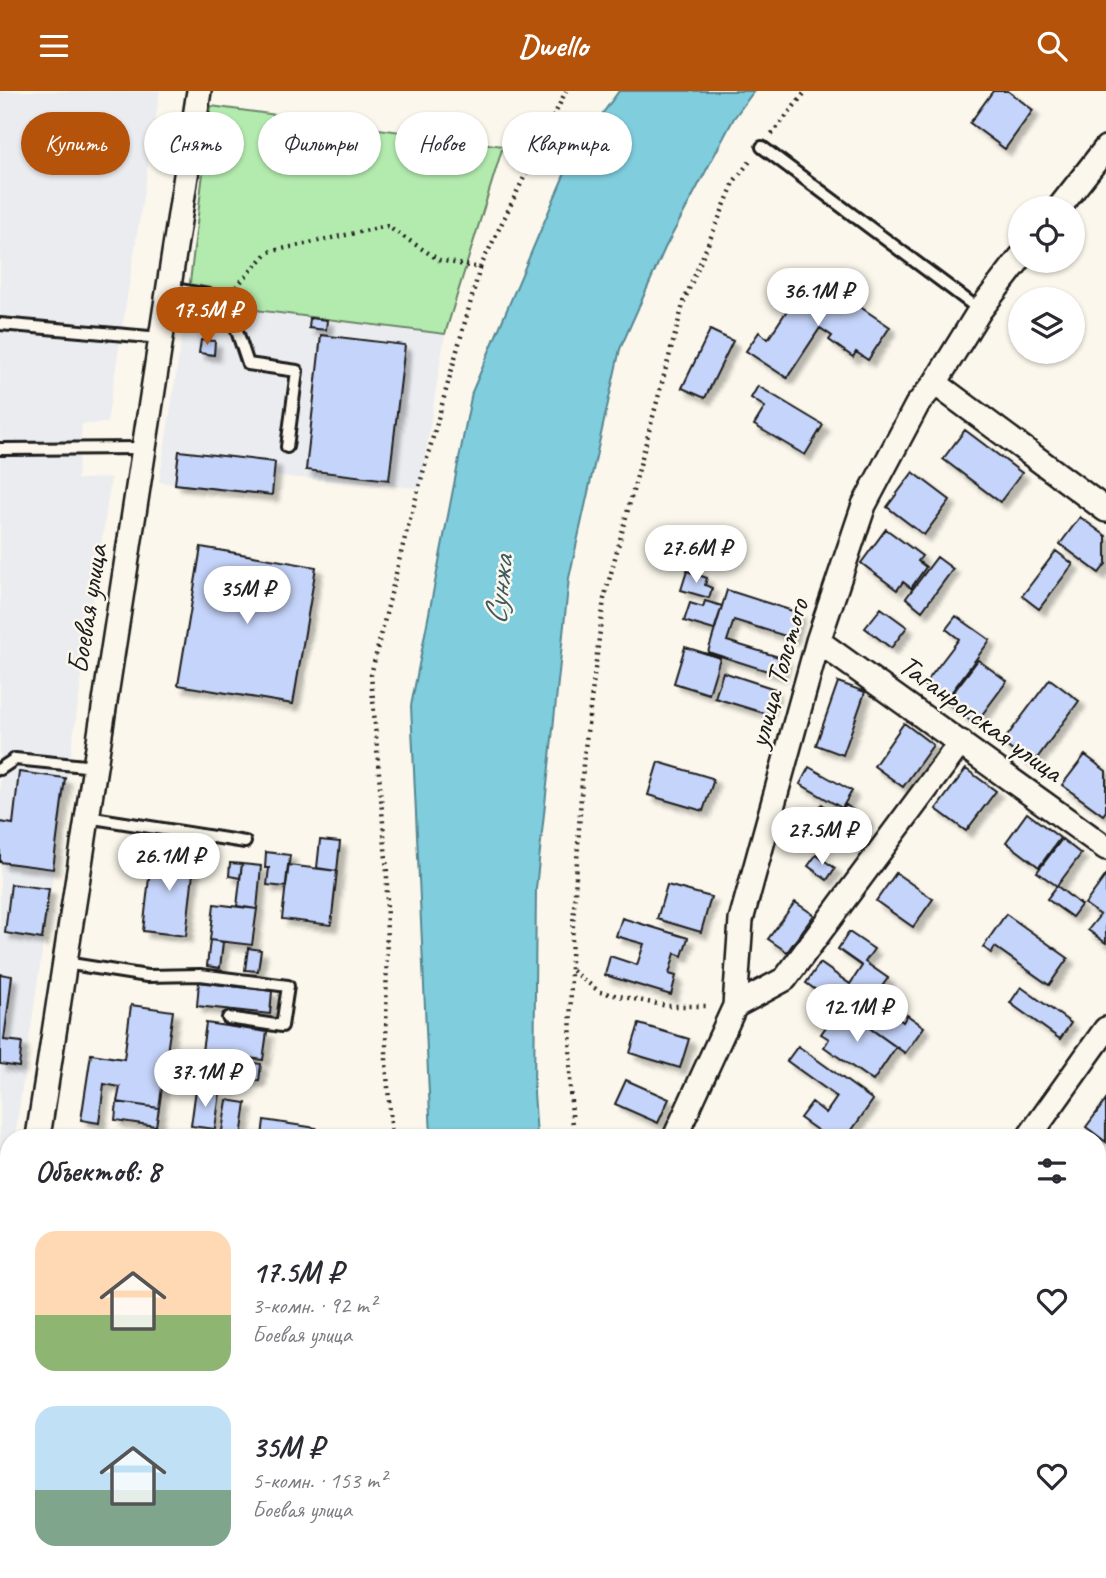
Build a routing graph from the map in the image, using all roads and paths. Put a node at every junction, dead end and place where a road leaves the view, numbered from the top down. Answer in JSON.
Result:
{"nodes":[{"id":1,"x":199,"y":91,"type":"edge"},
{"id":2,"x":566,"y":91,"type":"edge"},
{"id":3,"x":806,"y":91,"type":"edge"},
{"id":4,"x":762,"y":147,"type":"junction"},
{"id":5,"x":1106,"y":148,"type":"edge"},
{"id":6,"x":1068,"y":196,"type":"edge"},
{"id":7,"x":480,"y":268,"type":"junction"},
{"id":8,"x":1008,"y":273,"type":"edge"},
{"id":9,"x":168,"y":288,"type":"junction"},
{"id":10,"x":226,"y":297,"type":"junction"},
{"id":11,"x":980,"y":310,"type":"junction"},
{"id":12,"x":0,"y":324,"type":"edge"},
{"id":13,"x":160,"y":338,"type":"junction"},
{"id":14,"x":935,"y":383,"type":"junction"},
{"id":15,"x":287,"y":447,"type":"dead end"},
{"id":16,"x":144,"y":448,"type":"junction"},
{"id":17,"x":0,"y":449,"type":"edge"},
{"id":18,"x":1106,"y":510,"type":"edge"},
{"id":19,"x":818,"y":641,"type":"junction"},
{"id":20,"x":961,"y":742,"type":"junction"},
{"id":21,"x":95,"y":767,"type":"junction"},
{"id":22,"x":0,"y":769,"type":"edge"},
{"id":23,"x":87,"y":817,"type":"junction"},
{"id":24,"x":246,"y":842,"type":"dead end"},
{"id":25,"x":1106,"y":848,"type":"edge"},
{"id":26,"x":65,"y":963,"type":"junction"},
{"id":27,"x":571,"y":971,"type":"junction"},
{"id":28,"x":735,"y":1006,"type":"junction"},
{"id":29,"x":228,"y":1018,"type":"dead end"},
{"id":30,"x":1106,"y":1029,"type":"edge"},
{"id":31,"x":39,"y":1129,"type":"edge"},
{"id":32,"x":391,"y":1129,"type":"edge"},
{"id":33,"x":573,"y":1129,"type":"edge"},
{"id":34,"x":679,"y":1129,"type":"edge"},
{"id":35,"x":1036,"y":1129,"type":"edge"}],
"edges":[{"from":1,"to":9,"type":"street","name":"Боевая улица"},
{"from":2,"to":7,"type":"path"},
{"from":3,"to":4,"type":"path"},
{"from":4,"to":11,"type":"lane"},
{"from":4,"to":27,"type":"path"},
{"from":5,"to":6,"type":"street"},
{"from":7,"to":10,"type":"path"},
{"from":7,"to":32,"type":"path"},
{"from":8,"to":11,"type":"street","name":"улица Толстого"},
{"from":9,"to":10,"type":"lane"},
{"from":9,"to":13,"type":"street","name":"Боевая улица"},
{"from":10,"to":15,"type":"lane"},
{"from":11,"to":14,"type":"street","name":"улица Толстого"},
{"from":12,"to":13,"type":"lane"},
{"from":13,"to":16,"type":"street","name":"Боевая улица"},
{"from":14,"to":18,"type":"street"},
{"from":14,"to":19,"type":"street","name":"улица Толстого"},
{"from":16,"to":17,"type":"lane"},
{"from":16,"to":21,"type":"street","name":"Боевая улица"},
{"from":19,"to":20,"type":"street","name":"Таганрогская улица"},
{"from":19,"to":28,"type":"street","name":"улица Толстого"},
{"from":20,"to":25,"type":"street","name":"Таганрогская улица"},
{"from":20,"to":28,"type":"street"},
{"from":21,"to":22,"type":"lane"},
{"from":21,"to":23,"type":"street","name":"Боевая улица"},
{"from":23,"to":24,"type":"lane"},
{"from":23,"to":26,"type":"street","name":"Боевая улица"},
{"from":26,"to":29,"type":"lane"},
{"from":26,"to":31,"type":"street","name":"Боевая улица"},
{"from":27,"to":28,"type":"path"},
{"from":27,"to":33,"type":"path"},
{"from":28,"to":34,"type":"street","name":"улица Толстого"},
{"from":30,"to":35,"type":"street"}]}
